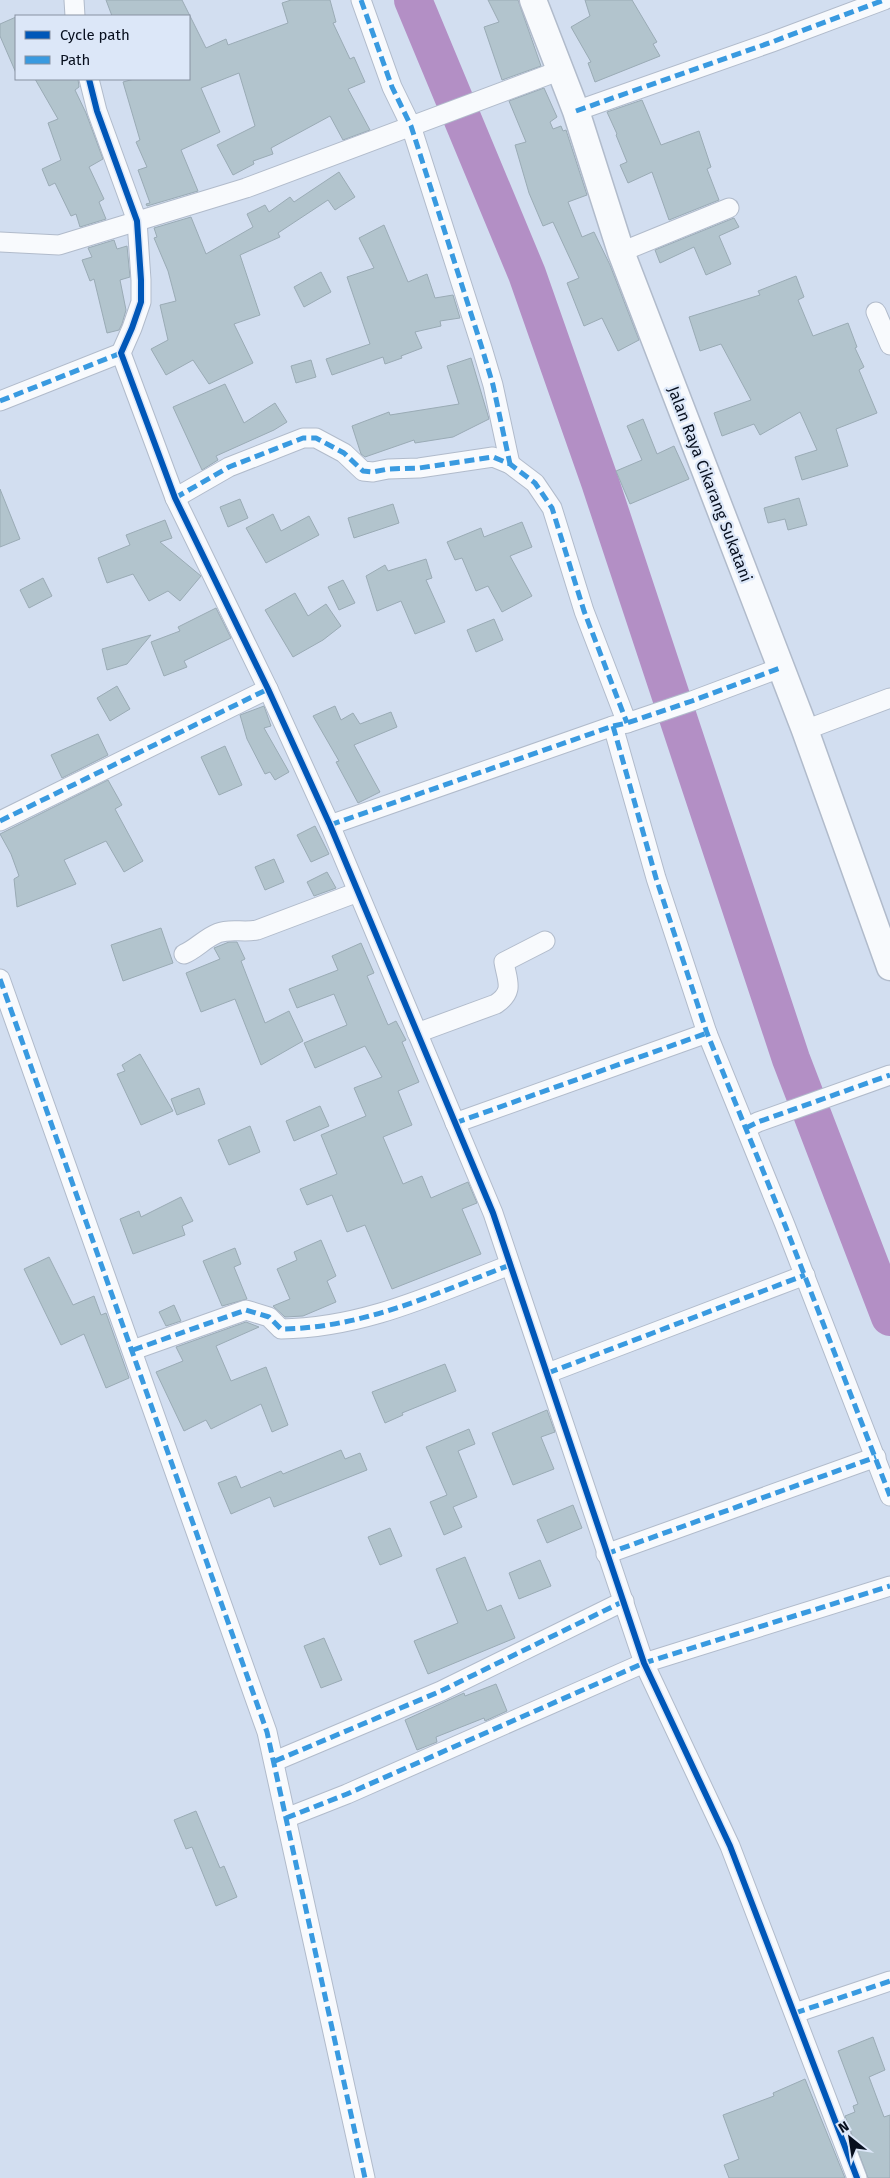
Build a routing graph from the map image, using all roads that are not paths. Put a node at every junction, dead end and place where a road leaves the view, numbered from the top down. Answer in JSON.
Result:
{"nodes":[{"id":1,"x":74,"y":0,"type":"edge"},
{"id":2,"x":361,"y":0,"type":"edge"},
{"id":3,"x":534,"y":0,"type":"edge"},
{"id":4,"x":884,"y":0,"type":"edge"},
{"id":5,"x":75,"y":15,"type":"edge"},
{"id":6,"x":561,"y":70,"type":"junction"},
{"id":7,"x":89,"y":80,"type":"edge"},
{"id":8,"x":576,"y":111,"type":"junction"},
{"id":9,"x":415,"y":125,"type":"junction"},
{"id":10,"x":729,"y":208,"type":"dead end"},
{"id":11,"x":137,"y":221,"type":"junction"},
{"id":12,"x":0,"y":242,"type":"edge"},
{"id":13,"x":621,"y":252,"type":"junction"},
{"id":14,"x":876,"y":312,"type":"dead end"},
{"id":15,"x":890,"y":345,"type":"edge"},
{"id":16,"x":121,"y":353,"type":"junction"},
{"id":17,"x":0,"y":401,"type":"edge"},
{"id":18,"x":510,"y":464,"type":"junction"},
{"id":19,"x":175,"y":498,"type":"junction"},
{"id":20,"x":780,"y":668,"type":"junction"},
{"id":21,"x":268,"y":689,"type":"junction"},
{"id":22,"x":890,"y":698,"type":"edge"},
{"id":23,"x":626,"y":723,"type":"junction"},
{"id":24,"x":805,"y":730,"type":"junction"},
{"id":25,"x":0,"y":821,"type":"edge"},
{"id":26,"x":330,"y":825,"type":"junction"},
{"id":27,"x":358,"y":892,"type":"junction"},
{"id":28,"x":545,"y":941,"type":"dead end"},
{"id":29,"x":184,"y":954,"type":"dead end"},
{"id":30,"x":890,"y":967,"type":"edge"},
{"id":31,"x":0,"y":979,"type":"edge"},
{"id":32,"x":417,"y":1033,"type":"junction"},
{"id":33,"x":707,"y":1033,"type":"junction"},
{"id":34,"x":890,"y":1075,"type":"edge"},
{"id":35,"x":455,"y":1123,"type":"junction"},
{"id":36,"x":752,"y":1125,"type":"junction"},
{"id":37,"x":510,"y":1265,"type":"junction"},
{"id":38,"x":805,"y":1275,"type":"junction"},
{"id":39,"x":133,"y":1350,"type":"junction"},
{"id":40,"x":548,"y":1373,"type":"junction"},
{"id":41,"x":876,"y":1457,"type":"junction"},
{"id":42,"x":890,"y":1496,"type":"edge"},
{"id":43,"x":606,"y":1554,"type":"junction"},
{"id":44,"x":890,"y":1586,"type":"edge"},
{"id":45,"x":624,"y":1600,"type":"junction"},
{"id":46,"x":644,"y":1663,"type":"junction"},
{"id":47,"x":274,"y":1761,"type":"junction"},
{"id":48,"x":286,"y":1818,"type":"junction"},
{"id":49,"x":890,"y":1981,"type":"edge"},
{"id":50,"x":795,"y":2013,"type":"junction"},
{"id":51,"x":365,"y":2178,"type":"edge"},
{"id":52,"x":857,"y":2178,"type":"edge"}],
"edges":[{"from":1,"to":5,"type":"street"},
{"from":2,"to":9,"type":"street"},
{"from":3,"to":6,"type":"main road","name":"Jalan Raya Cikarang Sukatani"},
{"from":4,"to":8,"type":"street"},
{"from":6,"to":8,"type":"main road","name":"Jalan Raya Cikarang Sukatani"},
{"from":6,"to":9,"type":"street"},
{"from":7,"to":11,"type":"street"},
{"from":8,"to":13,"type":"main road","name":"Jalan Raya Cikarang Sukatani"},
{"from":9,"to":11,"type":"street"},
{"from":9,"to":18,"type":"street"},
{"from":10,"to":13,"type":"street"},
{"from":11,"to":12,"type":"street"},
{"from":11,"to":16,"type":"street"},
{"from":13,"to":20,"type":"main road","name":"Jalan Raya Cikarang Sukatani"},
{"from":14,"to":15,"type":"street"},
{"from":16,"to":17,"type":"street"},
{"from":16,"to":19,"type":"street"},
{"from":18,"to":19,"type":"street"},
{"from":18,"to":23,"type":"street"},
{"from":19,"to":21,"type":"street"},
{"from":20,"to":23,"type":"street"},
{"from":20,"to":24,"type":"main road","name":"Jalan Raya Cikarang Sukatani"},
{"from":21,"to":25,"type":"street"},
{"from":21,"to":26,"type":"street"},
{"from":22,"to":24,"type":"street"},
{"from":23,"to":26,"type":"street"},
{"from":23,"to":33,"type":"street"},
{"from":24,"to":30,"type":"main road","name":"Jalan Raya Cikarang Sukatani"},
{"from":26,"to":27,"type":"street"},
{"from":27,"to":29,"type":"street"},
{"from":27,"to":32,"type":"street"},
{"from":28,"to":32,"type":"street"},
{"from":31,"to":39,"type":"street"},
{"from":32,"to":35,"type":"street"},
{"from":33,"to":35,"type":"street"},
{"from":33,"to":36,"type":"street"},
{"from":34,"to":36,"type":"street"},
{"from":35,"to":37,"type":"street"},
{"from":36,"to":38,"type":"street"},
{"from":37,"to":39,"type":"street"},
{"from":37,"to":40,"type":"street"},
{"from":38,"to":40,"type":"street"},
{"from":38,"to":41,"type":"street"},
{"from":39,"to":47,"type":"street"},
{"from":40,"to":43,"type":"street"},
{"from":41,"to":42,"type":"street"},
{"from":41,"to":43,"type":"street"},
{"from":43,"to":45,"type":"street"},
{"from":44,"to":46,"type":"street"},
{"from":45,"to":46,"type":"street"},
{"from":45,"to":47,"type":"street"},
{"from":46,"to":48,"type":"street"},
{"from":46,"to":50,"type":"street"},
{"from":47,"to":48,"type":"street"},
{"from":48,"to":51,"type":"street"},
{"from":49,"to":50,"type":"street"},
{"from":50,"to":52,"type":"street"}]}
